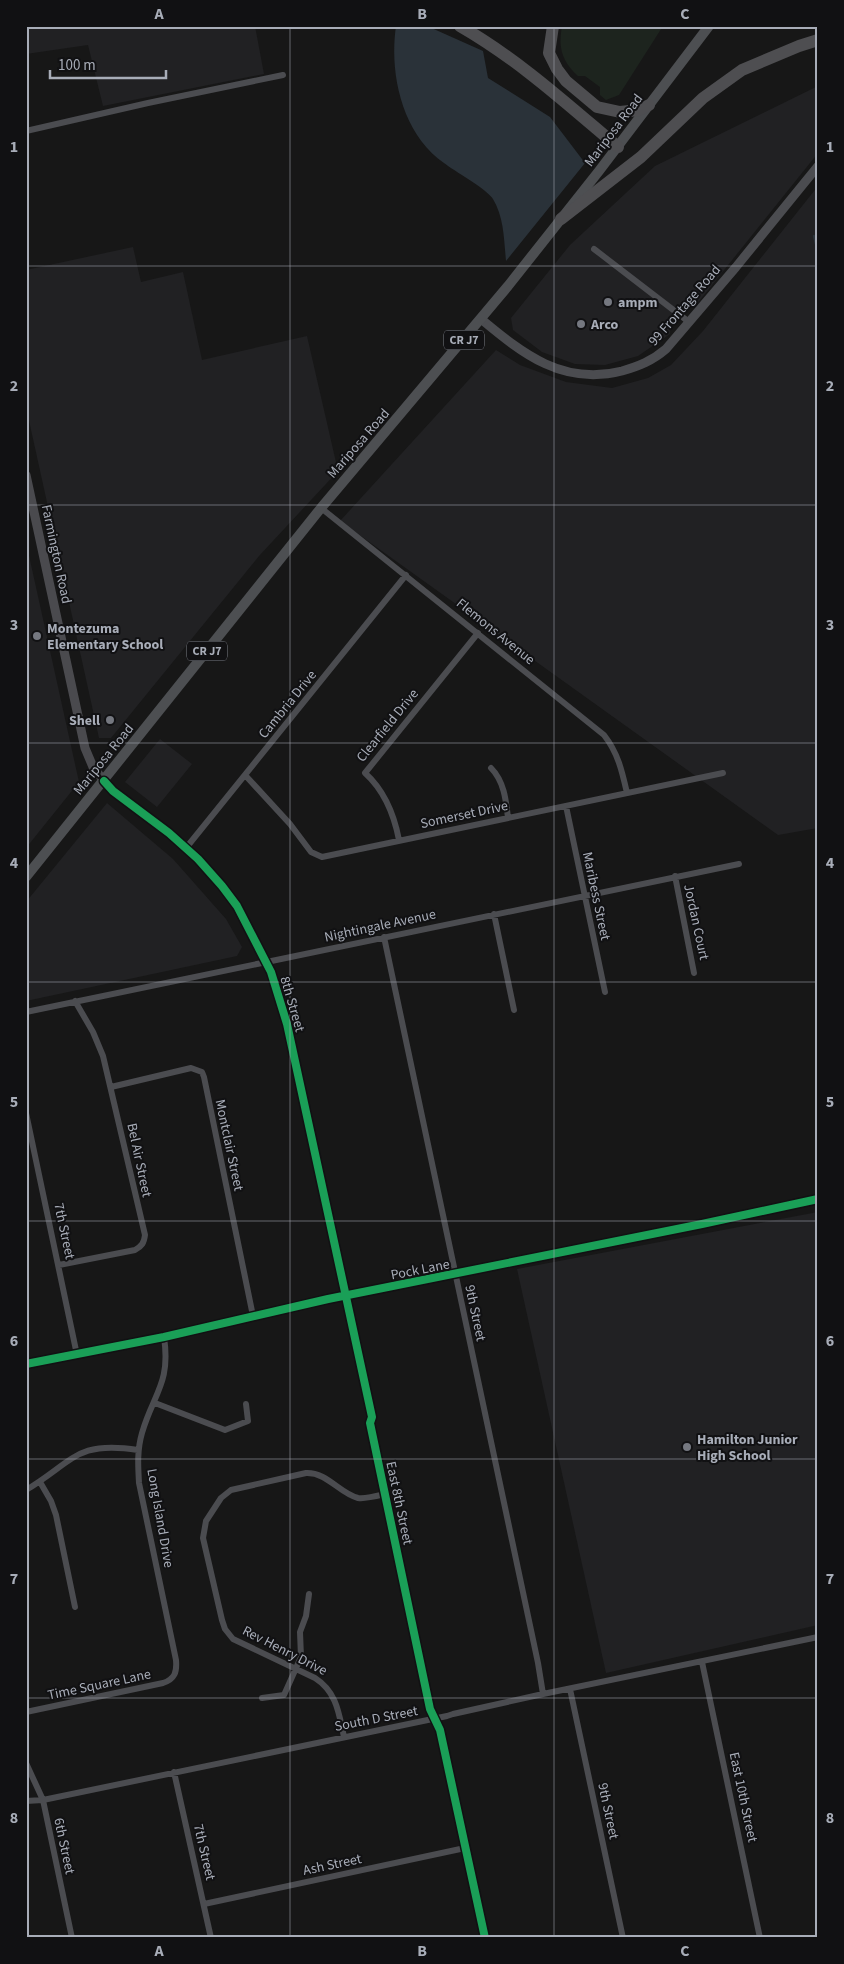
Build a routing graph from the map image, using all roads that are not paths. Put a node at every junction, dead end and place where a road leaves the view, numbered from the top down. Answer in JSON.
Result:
{"nodes":[{"id":1,"x":460,"y":26,"type":"edge"},
{"id":2,"x":553,"y":26,"type":"edge"},
{"id":3,"x":709,"y":26,"type":"edge"},
{"id":4,"x":818,"y":40,"type":"edge"},
{"id":5,"x":283,"y":75,"type":"dead end"},
{"id":6,"x":649,"y":105,"type":"junction"},
{"id":7,"x":26,"y":132,"type":"edge"},
{"id":8,"x":618,"y":147,"type":"junction"},
{"id":9,"x":818,"y":166,"type":"edge"},
{"id":10,"x":561,"y":219,"type":"junction"},
{"id":11,"x":594,"y":249,"type":"dead end"},
{"id":12,"x":481,"y":319,"type":"junction"},
{"id":13,"x":689,"y":322,"type":"junction"},
{"id":14,"x":26,"y":475,"type":"edge"},
{"id":15,"x":321,"y":508,"type":"junction"},
{"id":16,"x":406,"y":575,"type":"junction"},
{"id":17,"x":478,"y":633,"type":"junction"},
{"id":18,"x":491,"y":768,"type":"dead end"},
{"id":19,"x":723,"y":773,"type":"dead end"},
{"id":20,"x":245,"y":775,"type":"junction"},
{"id":21,"x":104,"y":781,"type":"junction"},
{"id":22,"x":628,"y":793,"type":"junction"},
{"id":23,"x":566,"y":806,"type":"junction"},
{"id":24,"x":508,"y":818,"type":"junction"},
{"id":25,"x":399,"y":840,"type":"junction"},
{"id":26,"x":186,"y":848,"type":"junction"},
{"id":27,"x":739,"y":864,"type":"dead end"},
{"id":28,"x":675,"y":876,"type":"junction"},
{"id":29,"x":26,"y":877,"type":"edge"},
{"id":30,"x":584,"y":895,"type":"junction"},
{"id":31,"x":494,"y":914,"type":"junction"},
{"id":32,"x":384,"y":937,"type":"junction"},
{"id":33,"x":265,"y":962,"type":"junction"},
{"id":34,"x":694,"y":973,"type":"dead end"},
{"id":35,"x":605,"y":992,"type":"dead end"},
{"id":36,"x":75,"y":1001,"type":"junction"},
{"id":37,"x":514,"y":1010,"type":"dead end"},
{"id":38,"x":26,"y":1012,"type":"edge"},
{"id":39,"x":111,"y":1086,"type":"junction"},
{"id":40,"x":26,"y":1113,"type":"edge"},
{"id":41,"x":818,"y":1199,"type":"edge"},
{"id":42,"x":59,"y":1265,"type":"junction"},
{"id":43,"x":455,"y":1275,"type":"junction"},
{"id":44,"x":346,"y":1296,"type":"junction"},
{"id":45,"x":253,"y":1316,"type":"junction"},
{"id":46,"x":164,"y":1337,"type":"junction"},
{"id":47,"x":77,"y":1355,"type":"junction"},
{"id":48,"x":26,"y":1364,"type":"edge"},
{"id":49,"x":155,"y":1403,"type":"junction"},
{"id":50,"x":246,"y":1404,"type":"dead end"},
{"id":51,"x":138,"y":1450,"type":"junction"},
{"id":52,"x":40,"y":1482,"type":"junction"},
{"id":53,"x":26,"y":1490,"type":"edge"},
{"id":54,"x":385,"y":1494,"type":"junction"},
{"id":55,"x":309,"y":1594,"type":"dead end"},
{"id":56,"x":75,"y":1607,"type":"dead end"},
{"id":57,"x":818,"y":1637,"type":"edge"},
{"id":58,"x":702,"y":1662,"type":"junction"},
{"id":59,"x":296,"y":1669,"type":"junction"},
{"id":60,"x":174,"y":1676,"type":"joint"},
{"id":61,"x":570,"y":1689,"type":"junction"},
{"id":62,"x":542,"y":1694,"type":"junction"},
{"id":63,"x":262,"y":1698,"type":"dead end"},
{"id":64,"x":26,"y":1712,"type":"edge"},
{"id":65,"x":433,"y":1717,"type":"junction"},
{"id":66,"x":344,"y":1737,"type":"junction"},
{"id":67,"x":26,"y":1763,"type":"edge"},
{"id":68,"x":174,"y":1772,"type":"junction"},
{"id":69,"x":43,"y":1800,"type":"junction"},
{"id":70,"x":26,"y":1801,"type":"edge"},
{"id":71,"x":465,"y":1848,"type":"junction"},
{"id":72,"x":204,"y":1904,"type":"junction"},
{"id":73,"x":72,"y":1938,"type":"edge"},
{"id":74,"x":211,"y":1938,"type":"edge"},
{"id":75,"x":485,"y":1938,"type":"edge"},
{"id":76,"x":623,"y":1938,"type":"edge"},
{"id":77,"x":760,"y":1938,"type":"edge"}],
"edges":[{"from":1,"to":8,"type":"highway"},
{"from":2,"to":6,"type":"highway"},
{"from":3,"to":6,"type":"main road","name":"Mariposa Road","number":"CR J7"},
{"from":4,"to":10,"type":"highway"},
{"from":5,"to":7,"type":"street"},
{"from":6,"to":8,"type":"main road","name":"Mariposa Road","number":"CR J7"},
{"from":8,"to":10,"type":"main road","name":"Mariposa Road","number":"CR J7"},
{"from":9,"to":13,"type":"street","name":"99 Frontage Road"},
{"from":10,"to":12,"type":"main road","name":"Mariposa Road","number":"CR J7"},
{"from":11,"to":13,"type":"street"},
{"from":12,"to":13,"type":"street","name":"99 Frontage Road"},
{"from":12,"to":15,"type":"main road","name":"Mariposa Road","number":"CR J7"},
{"from":14,"to":21,"type":"main road","name":"Farmington Road"},
{"from":15,"to":16,"type":"street","name":"Flemons Avenue"},
{"from":15,"to":21,"type":"main road","name":"Mariposa Road","number":"CR J7"},
{"from":16,"to":17,"type":"street","name":"Flemons Avenue"},
{"from":16,"to":20,"type":"street","name":"Cambria Drive"},
{"from":17,"to":22,"type":"street","name":"Flemons Avenue"},
{"from":17,"to":25,"type":"street","name":"Clearfield Drive"},
{"from":18,"to":24,"type":"street"},
{"from":19,"to":22,"type":"street","name":"Somerset Drive"},
{"from":20,"to":25,"type":"street","name":"Somerset Drive"},
{"from":20,"to":26,"type":"street","name":"Cambria Drive"},
{"from":21,"to":26,"type":"street","name":"8th Street"},
{"from":21,"to":29,"type":"main road","name":"Mariposa Road","number":"CR J7"},
{"from":22,"to":23,"type":"street","name":"Somerset Drive"},
{"from":23,"to":24,"type":"street","name":"Somerset Drive"},
{"from":23,"to":30,"type":"street","name":"Maribess Street"},
{"from":24,"to":25,"type":"street","name":"Somerset Drive"},
{"from":26,"to":33,"type":"street","name":"8th Street"},
{"from":27,"to":28,"type":"street","name":"Nightingale Avenue"},
{"from":28,"to":30,"type":"street","name":"Nightingale Avenue"},
{"from":28,"to":34,"type":"street","name":"Jordan Court"},
{"from":30,"to":31,"type":"street","name":"Nightingale Avenue"},
{"from":30,"to":35,"type":"street","name":"Maribess Street"},
{"from":31,"to":32,"type":"street","name":"Nightingale Avenue"},
{"from":31,"to":37,"type":"street"},
{"from":32,"to":33,"type":"street","name":"Nightingale Avenue"},
{"from":32,"to":43,"type":"street","name":"9th Street"},
{"from":33,"to":36,"type":"street","name":"Nightingale Avenue"},
{"from":33,"to":44,"type":"street","name":"8th Street"},
{"from":36,"to":38,"type":"street","name":"Nightingale Avenue"},
{"from":36,"to":39,"type":"street","name":"Bel Air Street"},
{"from":39,"to":42,"type":"street","name":"Bel Air Street"},
{"from":39,"to":45,"type":"street","name":"Montclair Street"},
{"from":40,"to":42,"type":"street","name":"7th Street"},
{"from":41,"to":43,"type":"street","name":"Pock Lane"},
{"from":42,"to":47,"type":"street","name":"7th Street"},
{"from":43,"to":44,"type":"street","name":"Pock Lane"},
{"from":43,"to":62,"type":"street","name":"9th Street"},
{"from":44,"to":45,"type":"street","name":"Pock Lane"},
{"from":44,"to":54,"type":"street","name":"East 8th Street"},
{"from":45,"to":46,"type":"street","name":"Pock Lane"},
{"from":46,"to":47,"type":"street","name":"Pock Lane"},
{"from":46,"to":49,"type":"street","name":"Long Island Drive"},
{"from":47,"to":48,"type":"street","name":"Pock Lane"},
{"from":49,"to":50,"type":"street"},
{"from":49,"to":51,"type":"street","name":"Long Island Drive"},
{"from":51,"to":52,"type":"street"},
{"from":51,"to":60,"type":"street","name":"Long Island Drive"},
{"from":52,"to":53,"type":"street"},
{"from":52,"to":56,"type":"street"},
{"from":54,"to":59,"type":"street","name":"Rev Henry Drive"},
{"from":54,"to":65,"type":"street","name":"East 8th Street"},
{"from":55,"to":59,"type":"street"},
{"from":57,"to":58,"type":"street","name":"South D Street"},
{"from":58,"to":61,"type":"street","name":"South D Street"},
{"from":58,"to":77,"type":"street","name":"East 10th Street"},
{"from":59,"to":63,"type":"street"},
{"from":59,"to":66,"type":"street","name":"Rev Henry Drive"},
{"from":60,"to":64,"type":"street","name":"Time Square Lane"},
{"from":61,"to":62,"type":"street","name":"South D Street"},
{"from":61,"to":76,"type":"street","name":"9th Street"},
{"from":62,"to":65,"type":"street","name":"South D Street"},
{"from":65,"to":66,"type":"street","name":"South D Street"},
{"from":65,"to":71,"type":"street","name":"East 8th Street"},
{"from":66,"to":68,"type":"street","name":"South D Street"},
{"from":67,"to":69,"type":"street","name":"6th Street"},
{"from":68,"to":69,"type":"street","name":"South D Street"},
{"from":68,"to":72,"type":"street","name":"7th Street"},
{"from":69,"to":70,"type":"street","name":"South D Street"},
{"from":69,"to":73,"type":"street","name":"6th Street"},
{"from":71,"to":72,"type":"street","name":"Ash Street"},
{"from":71,"to":75,"type":"street","name":"East 8th Street"},
{"from":72,"to":74,"type":"street","name":"7th Street"}]}
